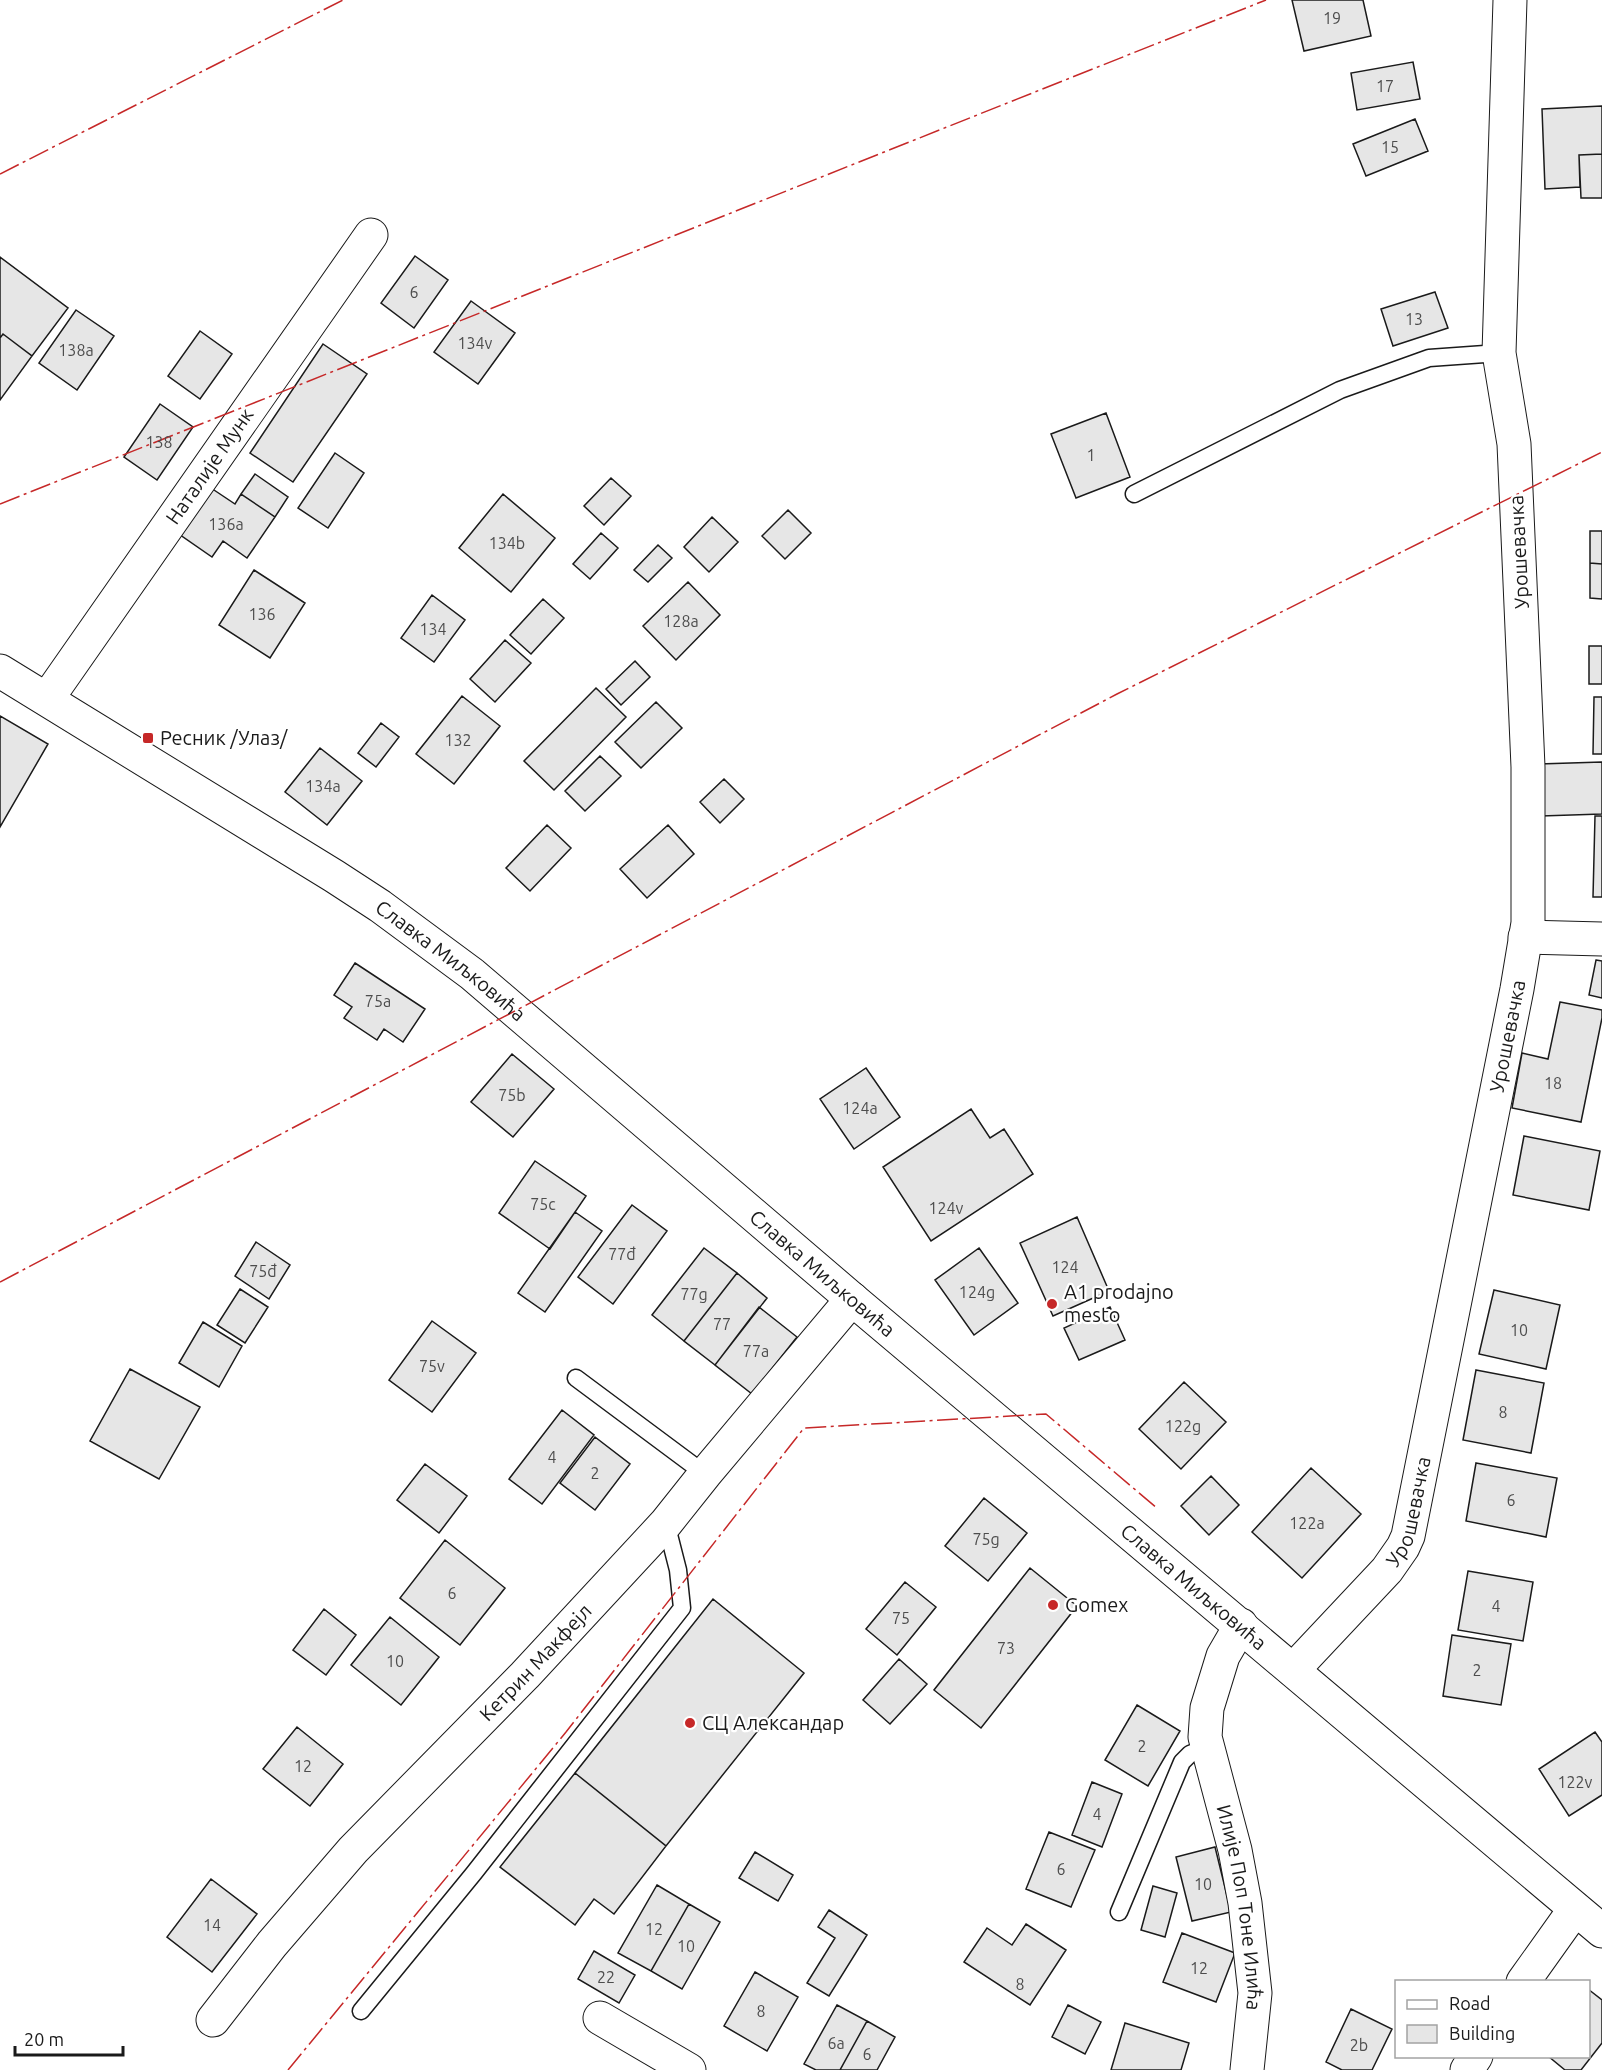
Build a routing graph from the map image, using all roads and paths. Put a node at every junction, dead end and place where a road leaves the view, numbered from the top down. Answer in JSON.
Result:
{"nodes":[{"id":1,"x":1510,"y":0,"type":"edge"},
{"id":2,"x":371,"y":235,"type":"dead end"},
{"id":3,"x":1499,"y":353,"type":"junction"},
{"id":4,"x":1134,"y":494,"type":"dead end"},
{"id":5,"x":0,"y":671,"type":"edge"},
{"id":6,"x":47,"y":699,"type":"junction"},
{"id":7,"x":1525,"y":937,"type":"junction"},
{"id":8,"x":1602,"y":939,"type":"edge"},
{"id":9,"x":852,"y":1299,"type":"junction"},
{"id":10,"x":576,"y":1378,"type":"dead end"},
{"id":11,"x":705,"y":1474,"type":"junction"},
{"id":12,"x":666,"y":1522,"type":"junction"},
{"id":13,"x":1241,"y":1625,"type":"junction"},
{"id":14,"x":1293,"y":1670,"type":"junction"},
{"id":15,"x":1207,"y":1747,"type":"junction"},
{"id":16,"x":1575,"y":1909,"type":"junction"},
{"id":17,"x":1119,"y":1912,"type":"dead end"},
{"id":18,"x":1602,"y":1931,"type":"edge"},
{"id":19,"x":1523,"y":1980,"type":"edge"},
{"id":20,"x":361,"y":2011,"type":"dead end"},
{"id":21,"x":600,"y":2018,"type":"dead end"},
{"id":22,"x":213,"y":2020,"type":"dead end"},
{"id":23,"x":689,"y":2070,"type":"edge"},
{"id":24,"x":1247,"y":2070,"type":"edge"}],
"edges":[{"from":1,"to":3,"type":"street","name":"Урошевачка"},
{"from":2,"to":6,"type":"street","name":"Наталије Мунк"},
{"from":3,"to":4,"type":"lane"},
{"from":3,"to":7,"type":"street","name":"Урошевачка"},
{"from":5,"to":6,"type":"street","name":"Славка Миљковића"},
{"from":6,"to":9,"type":"street","name":"Славка Миљковића"},
{"from":7,"to":8,"type":"street"},
{"from":7,"to":14,"type":"street","name":"Урошевачка"},
{"from":9,"to":11,"type":"street","name":"Кетрин Макфејл"},
{"from":9,"to":13,"type":"street","name":"Славка Миљковића"},
{"from":10,"to":11,"type":"lane"},
{"from":11,"to":12,"type":"street","name":"Кетрин Макфејл"},
{"from":12,"to":20,"type":"lane"},
{"from":12,"to":22,"type":"street","name":"Кетрин Макфејл"},
{"from":13,"to":14,"type":"street","name":"Славка Миљковића"},
{"from":13,"to":15,"type":"street","name":"Илије Поп Тоне Илића"},
{"from":14,"to":16,"type":"street","name":"Славка Миљковића"},
{"from":15,"to":17,"type":"lane"},
{"from":15,"to":24,"type":"street","name":"Илије Поп Тоне Илића"},
{"from":16,"to":18,"type":"street","name":"Славка Миљковића"},
{"from":16,"to":19,"type":"street"},
{"from":21,"to":23,"type":"street"}]}
